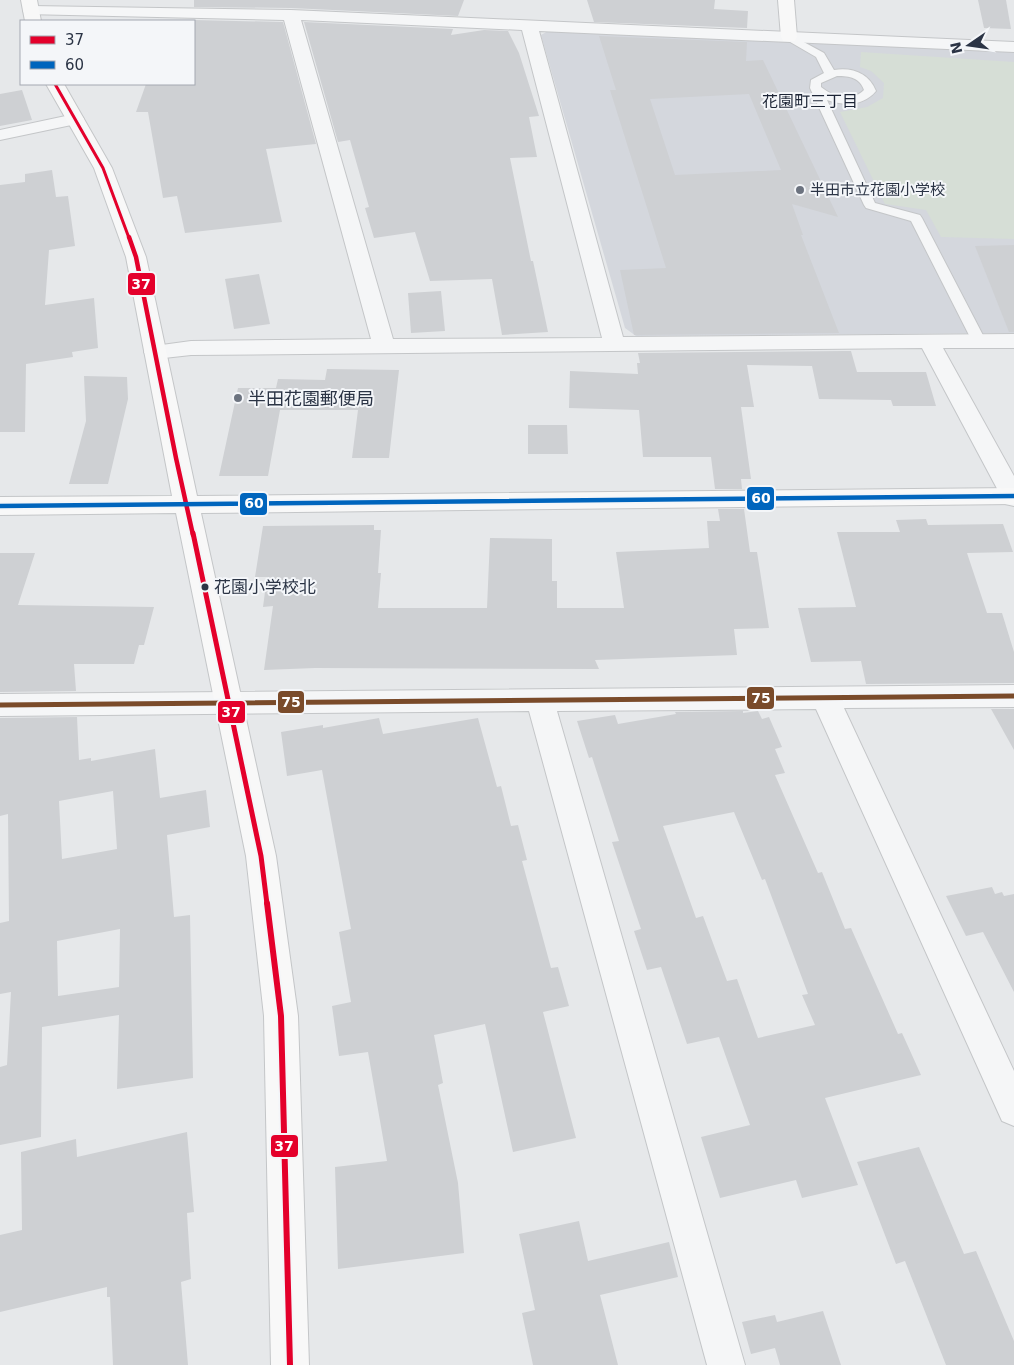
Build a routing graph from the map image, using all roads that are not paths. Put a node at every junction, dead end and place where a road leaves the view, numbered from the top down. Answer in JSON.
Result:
{"nodes":[{"id":1,"x":786,"y":0,"type":"edge"},
{"id":2,"x":31,"y":11,"type":"edge"},
{"id":3,"x":291,"y":15,"type":"junction"},
{"id":4,"x":529,"y":25,"type":"junction"},
{"id":5,"x":790,"y":37,"type":"junction"},
{"id":6,"x":1014,"y":47,"type":"edge"},
{"id":7,"x":830,"y":74,"type":"junction"},
{"id":8,"x":57,"y":85,"type":"edge"},
{"id":9,"x":816,"y":88,"type":"junction"},
{"id":10,"x":75,"y":119,"type":"junction"},
{"id":11,"x":0,"y":135,"type":"edge"},
{"id":12,"x":979,"y":341,"type":"junction"},
{"id":13,"x":1014,"y":341,"type":"edge"},
{"id":14,"x":929,"y":342,"type":"junction"},
{"id":15,"x":614,"y":343,"type":"junction"},
{"id":16,"x":384,"y":346,"type":"junction"},
{"id":17,"x":155,"y":352,"type":"junction"},
{"id":18,"x":1014,"y":497,"type":"edge"},
{"id":19,"x":186,"y":505,"type":"junction"},
{"id":20,"x":0,"y":506,"type":"edge"},
{"id":21,"x":1014,"y":696,"type":"edge"},
{"id":22,"x":826,"y":699,"type":"junction"},
{"id":23,"x":540,"y":701,"type":"junction"},
{"id":24,"x":230,"y":703,"type":"junction"},
{"id":25,"x":0,"y":706,"type":"edge"},
{"id":26,"x":1014,"y":1109,"type":"edge"},
{"id":27,"x":290,"y":1365,"type":"edge"},
{"id":28,"x":726,"y":1365,"type":"edge"}],
"edges":[{"from":1,"to":5,"type":"street"},
{"from":2,"to":3,"type":"street"},
{"from":3,"to":4,"type":"street"},
{"from":3,"to":16,"type":"street"},
{"from":4,"to":5,"type":"street"},
{"from":4,"to":15,"type":"street"},
{"from":5,"to":6,"type":"street"},
{"from":5,"to":7,"type":"lane"},
{"from":7,"to":9,"type":"lane"},
{"from":7,"to":9,"type":"lane"},
{"from":8,"to":10,"type":"street"},
{"from":9,"to":12,"type":"lane"},
{"from":10,"to":11,"type":"street"},
{"from":10,"to":17,"type":"street"},
{"from":12,"to":13,"type":"street"},
{"from":12,"to":14,"type":"street"},
{"from":14,"to":15,"type":"street"},
{"from":14,"to":18,"type":"street"},
{"from":15,"to":16,"type":"street"},
{"from":16,"to":17,"type":"street"},
{"from":17,"to":19,"type":"street"},
{"from":18,"to":19,"type":"street"},
{"from":19,"to":20,"type":"street"},
{"from":19,"to":24,"type":"street"},
{"from":21,"to":22,"type":"street"},
{"from":22,"to":23,"type":"street"},
{"from":22,"to":26,"type":"street"},
{"from":23,"to":24,"type":"street"},
{"from":23,"to":28,"type":"street"},
{"from":24,"to":25,"type":"street"},
{"from":24,"to":27,"type":"street"}]}
